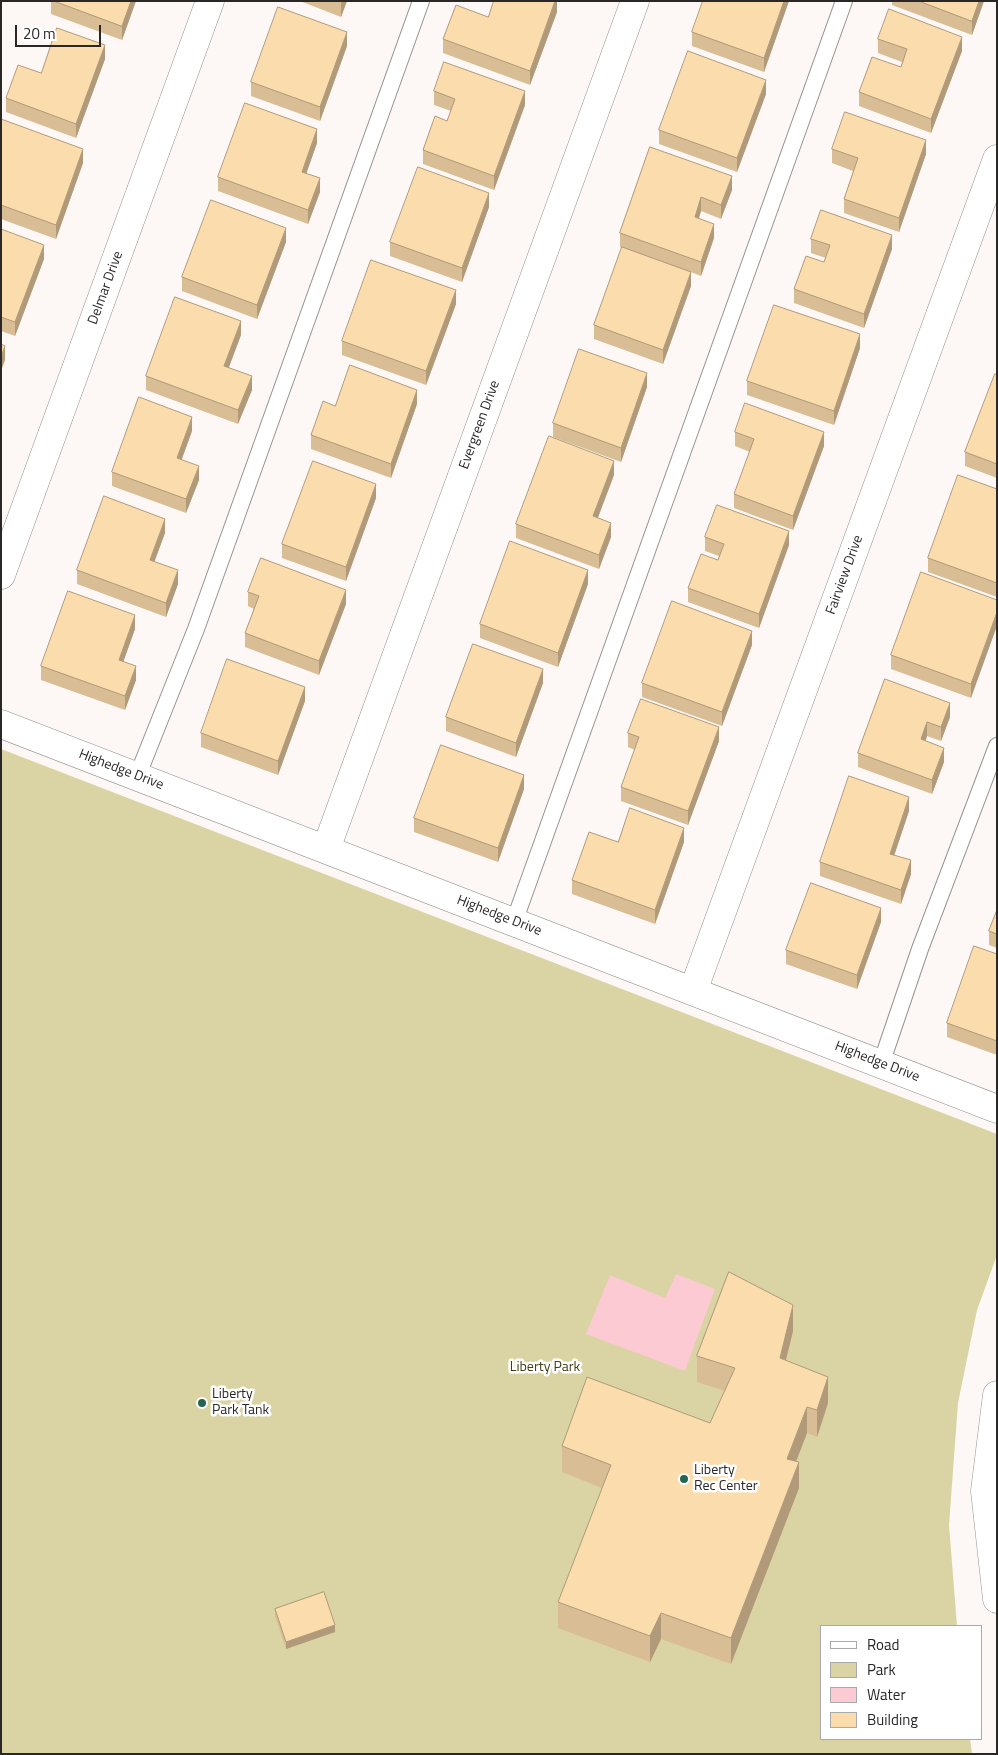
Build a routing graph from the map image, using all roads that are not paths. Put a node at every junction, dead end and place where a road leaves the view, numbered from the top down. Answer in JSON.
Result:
{"nodes":[{"id":1,"x":210,"y":1,"type":"edge"},
{"id":2,"x":421,"y":1,"type":"edge"},
{"id":3,"x":635,"y":1,"type":"edge"},
{"id":4,"x":844,"y":1,"type":"edge"},
{"id":5,"x":997,"y":159,"type":"edge"},
{"id":6,"x":1,"y":575,"type":"edge"},
{"id":7,"x":1,"y":724,"type":"edge"},
{"id":8,"x":997,"y":746,"type":"edge"},
{"id":9,"x":137,"y":777,"type":"junction"},
{"id":10,"x":326,"y":849,"type":"junction"},
{"id":11,"x":514,"y":922,"type":"junction"},
{"id":12,"x":693,"y":991,"type":"junction"},
{"id":13,"x":881,"y":1064,"type":"junction"},
{"id":14,"x":997,"y":1109,"type":"edge"},
{"id":15,"x":997,"y":1395,"type":"edge"},
{"id":16,"x":997,"y":1599,"type":"edge"}],
"edges":[{"from":1,"to":6,"type":"street","name":"Delmar Drive"},
{"from":2,"to":9,"type":"lane"},
{"from":3,"to":10,"type":"street","name":"Evergreen Drive"},
{"from":4,"to":11,"type":"lane"},
{"from":5,"to":12,"type":"street","name":"Fairview Drive"},
{"from":7,"to":9,"type":"street","name":"Highedge Drive"},
{"from":8,"to":13,"type":"lane"},
{"from":9,"to":10,"type":"street","name":"Highedge Drive"},
{"from":10,"to":11,"type":"street","name":"Highedge Drive"},
{"from":11,"to":12,"type":"street","name":"Highedge Drive"},
{"from":12,"to":13,"type":"street","name":"Highedge Drive"},
{"from":13,"to":14,"type":"street","name":"Highedge Drive"},
{"from":15,"to":16,"type":"street"}]}
